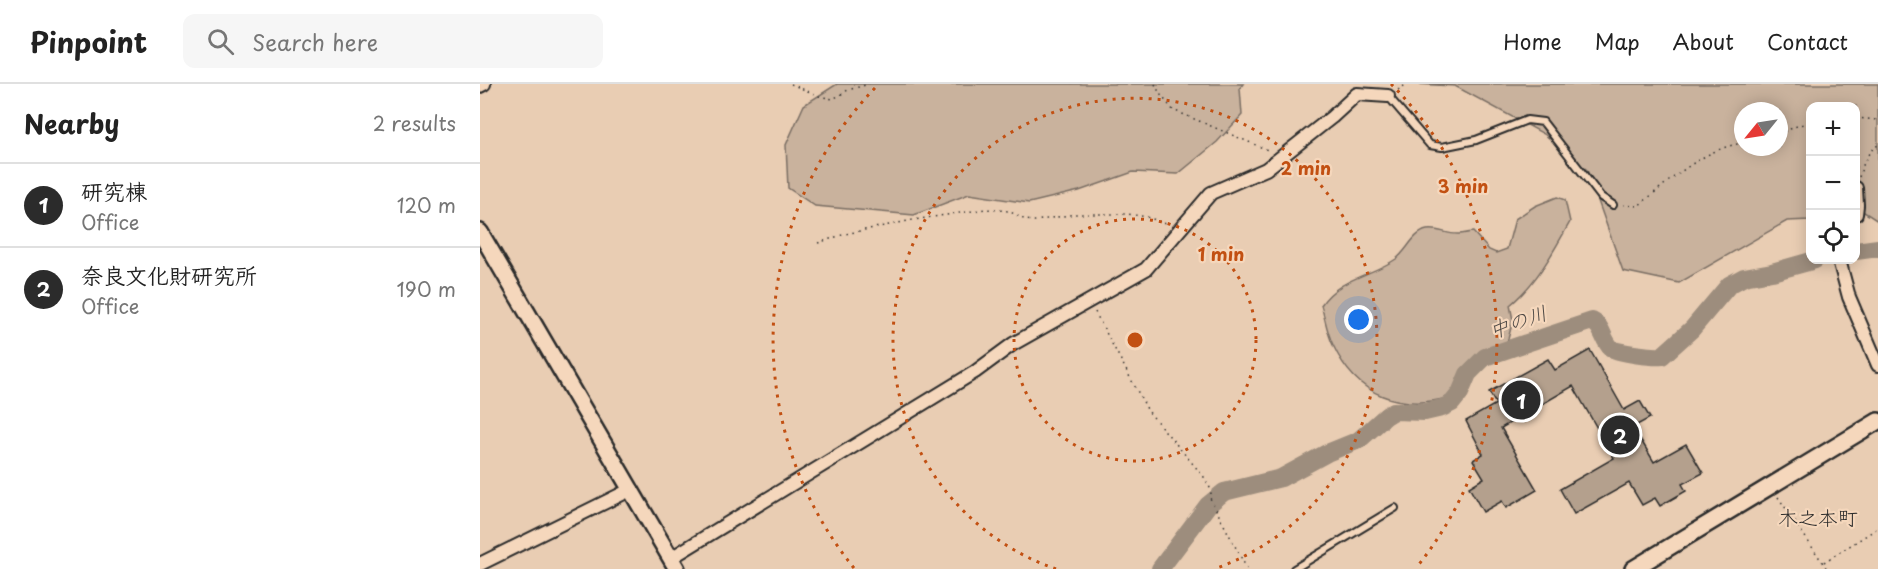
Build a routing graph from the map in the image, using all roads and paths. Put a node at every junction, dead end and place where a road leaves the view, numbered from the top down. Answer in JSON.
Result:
{"nodes":[{"id":1,"x":791,"y":84,"type":"edge"},
{"id":2,"x":869,"y":84,"type":"edge"},
{"id":3,"x":1155,"y":84,"type":"edge"},
{"id":4,"x":1388,"y":96,"type":"joint"},
{"id":5,"x":1860,"y":118,"type":"edge"},
{"id":6,"x":1878,"y":120,"type":"edge"},
{"id":7,"x":1806,"y":123,"type":"edge"},
{"id":8,"x":1788,"y":130,"type":"edge"},
{"id":9,"x":1734,"y":144,"type":"edge"},
{"id":10,"x":1878,"y":145,"type":"edge"},
{"id":11,"x":1283,"y":156,"type":"junction"},
{"id":12,"x":1860,"y":174,"type":"edge"},
{"id":13,"x":1613,"y":205,"type":"joint"},
{"id":14,"x":1180,"y":230,"type":"junction"},
{"id":15,"x":480,"y":232,"type":"edge"},
{"id":16,"x":818,"y":243,"type":"dead end"},
{"id":17,"x":1840,"y":264,"type":"edge"},
{"id":18,"x":1089,"y":300,"type":"junction"},
{"id":19,"x":1878,"y":365,"type":"edge"},
{"id":20,"x":1878,"y":421,"type":"edge"},
{"id":21,"x":1770,"y":486,"type":"junction"},
{"id":22,"x":632,"y":489,"type":"junction"},
{"id":23,"x":1395,"y":508,"type":"dead end"},
{"id":24,"x":1878,"y":528,"type":"edge"},
{"id":25,"x":674,"y":563,"type":"edge"},
{"id":26,"x":1824,"y":563,"type":"junction"},
{"id":27,"x":480,"y":564,"type":"edge"},
{"id":28,"x":1247,"y":569,"type":"edge"},
{"id":29,"x":1294,"y":569,"type":"edge"},
{"id":30,"x":1633,"y":569,"type":"edge"},
{"id":31,"x":1827,"y":569,"type":"edge"}],
"edges":[{"from":1,"to":2,"type":"path"},
{"from":3,"to":11,"type":"path"},
{"from":4,"to":11,"type":"street"},
{"from":4,"to":13,"type":"lane"},
{"from":5,"to":6,"type":"path"},
{"from":7,"to":8,"type":"path"},
{"from":9,"to":13,"type":"path"},
{"from":10,"to":12,"type":"path"},
{"from":11,"to":14,"type":"street"},
{"from":14,"to":16,"type":"path"},
{"from":14,"to":18,"type":"street"},
{"from":15,"to":22,"type":"street"},
{"from":17,"to":19,"type":"street"},
{"from":18,"to":25,"type":"street"},
{"from":18,"to":28,"type":"path"},
{"from":20,"to":21,"type":"street"},
{"from":21,"to":26,"type":"path"},
{"from":21,"to":30,"type":"street"},
{"from":22,"to":25,"type":"street"},
{"from":22,"to":27,"type":"street"},
{"from":23,"to":29,"type":"lane"},
{"from":24,"to":26,"type":"path"},
{"from":26,"to":31,"type":"path"}]}
